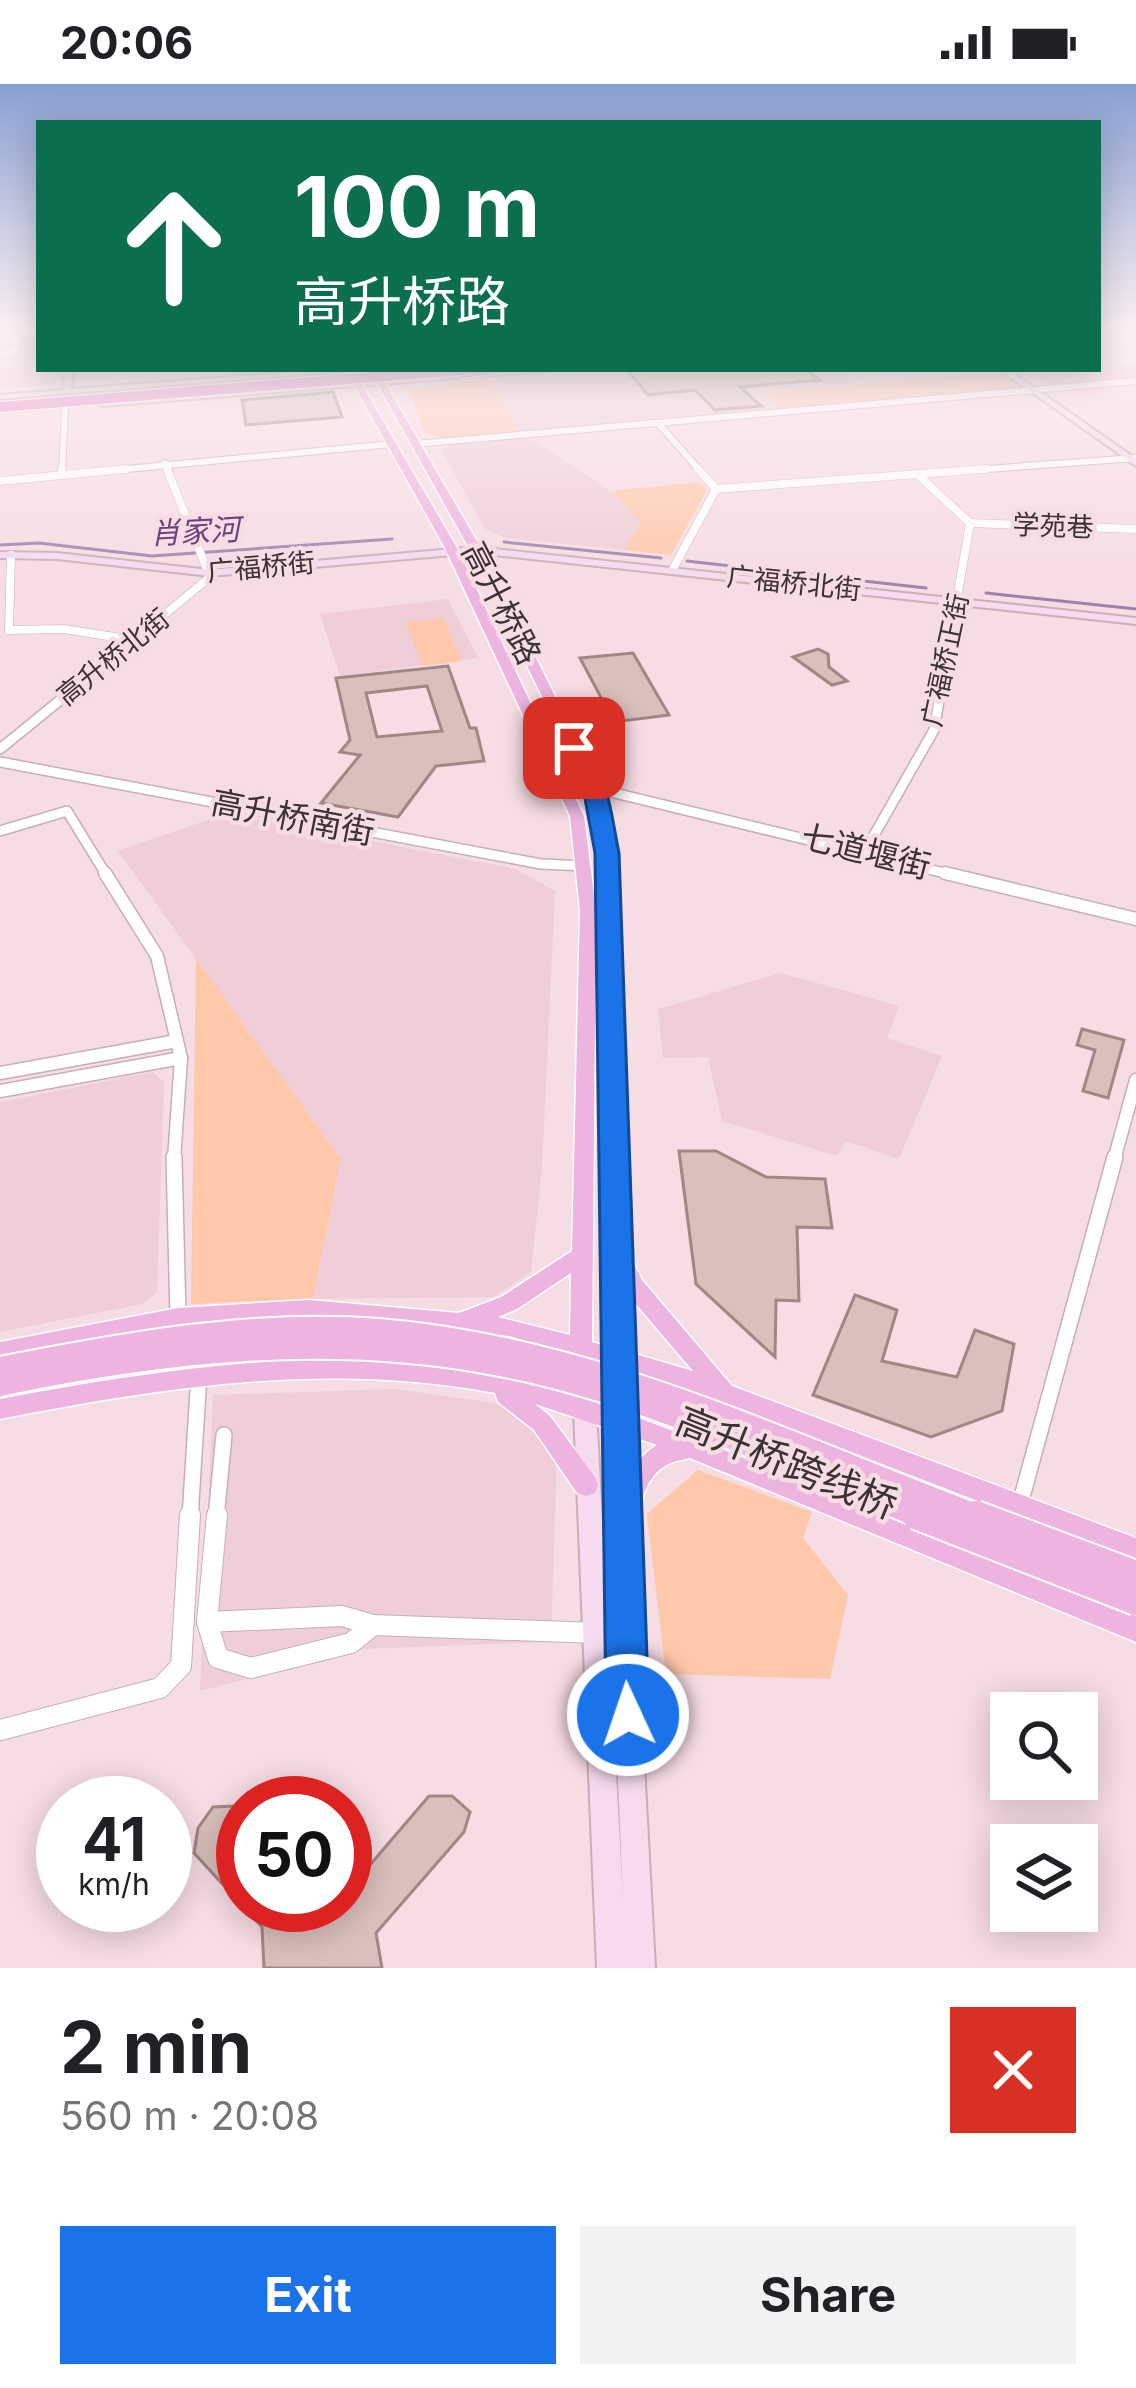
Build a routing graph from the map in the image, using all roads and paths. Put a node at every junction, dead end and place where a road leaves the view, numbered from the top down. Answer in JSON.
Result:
{"nodes":[{"id":1,"x":65,"y":417,"type":"edge"},
{"id":2,"x":377,"y":417,"type":"edge"},
{"id":3,"x":400,"y":417,"type":"edge"},
{"id":4,"x":734,"y":417,"type":"edge"},
{"id":5,"x":1074,"y":417,"type":"edge"},
{"id":6,"x":658,"y":424,"type":"junction"},
{"id":7,"x":391,"y":444,"type":"junction"},
{"id":8,"x":415,"y":445,"type":"junction"},
{"id":9,"x":1134,"y":460,"type":"edge"},
{"id":10,"x":165,"y":464,"type":"junction"},
{"id":11,"x":62,"y":474,"type":"junction"},
{"id":12,"x":918,"y":475,"type":"junction"},
{"id":13,"x":0,"y":481,"type":"edge"},
{"id":14,"x":716,"y":489,"type":"junction"},
{"id":15,"x":970,"y":523,"type":"junction"},
{"id":16,"x":1136,"y":529,"type":"edge"},
{"id":17,"x":451,"y":548,"type":"junction"},
{"id":18,"x":476,"y":550,"type":"junction"},
{"id":19,"x":6,"y":555,"type":"edge"},
{"id":20,"x":673,"y":569,"type":"junction"},
{"id":21,"x":210,"y":573,"type":"junction"},
{"id":22,"x":958,"y":601,"type":"junction"},
{"id":23,"x":1136,"y":621,"type":"edge"},
{"id":24,"x":133,"y":640,"type":"junction"},
{"id":25,"x":0,"y":749,"type":"edge"},
{"id":26,"x":0,"y":763,"type":"edge"},
{"id":27,"x":594,"y":788,"type":"junction"},
{"id":28,"x":0,"y":831,"type":"edge"},
{"id":29,"x":866,"y":850,"type":"junction"},
{"id":30,"x":586,"y":866,"type":"junction"},
{"id":31,"x":1136,"y":919,"type":"edge"},
{"id":32,"x":177,"y":1041,"type":"junction"},
{"id":33,"x":182,"y":1058,"type":"junction"},
{"id":34,"x":0,"y":1073,"type":"edge"},
{"id":35,"x":1136,"y":1081,"type":"edge"},
{"id":36,"x":0,"y":1091,"type":"edge"},
{"id":37,"x":617,"y":1251,"type":"junction"},
{"id":38,"x":582,"y":1255,"type":"junction"},
{"id":39,"x":178,"y":1317,"type":"junction"},
{"id":40,"x":463,"y":1321,"type":"junction"},
{"id":41,"x":581,"y":1347,"type":"junction"},
{"id":42,"x":0,"y":1351,"type":"edge"},
{"id":43,"x":621,"y":1360,"type":"junction"},
{"id":44,"x":0,"y":1368,"type":"edge"},
{"id":45,"x":200,"y":1375,"type":"junction"},
{"id":46,"x":0,"y":1385,"type":"edge"},
{"id":47,"x":492,"y":1386,"type":"junction"},
{"id":48,"x":725,"y":1393,"type":"junction"},
{"id":49,"x":0,"y":1409,"type":"edge"},
{"id":50,"x":585,"y":1411,"type":"junction"},
{"id":51,"x":622,"y":1421,"type":"junction"},
{"id":52,"x":224,"y":1435,"type":"dead end"},
{"id":53,"x":695,"y":1449,"type":"junction"},
{"id":54,"x":586,"y":1485,"type":"junction"},
{"id":55,"x":1020,"y":1504,"type":"junction"},
{"id":56,"x":1136,"y":1550,"type":"edge"},
{"id":57,"x":621,"y":1572,"type":"junction"},
{"id":58,"x":1136,"y":1575,"type":"edge"},
{"id":59,"x":1136,"y":1601,"type":"edge"},
{"id":60,"x":207,"y":1622,"type":"junction"},
{"id":61,"x":373,"y":1625,"type":"junction"},
{"id":62,"x":1136,"y":1629,"type":"edge"},
{"id":63,"x":598,"y":1633,"type":"junction"},
{"id":64,"x":0,"y":1730,"type":"edge"},
{"id":65,"x":612,"y":1968,"type":"edge"},
{"id":66,"x":640,"y":1968,"type":"edge"}],
"edges":[{"from":1,"to":11,"type":"street"},
{"from":2,"to":7,"type":"main road","name":"高升桥路"},
{"from":3,"to":8,"type":"main road","name":"高升桥路"},
{"from":4,"to":6,"type":"street"},
{"from":5,"to":9,"type":"main road"},
{"from":6,"to":8,"type":"street"},
{"from":6,"to":14,"type":"street"},
{"from":7,"to":10,"type":"street"},
{"from":7,"to":17,"type":"main road","name":"高升桥路"},
{"from":8,"to":18,"type":"main road","name":"高升桥路"},
{"from":9,"to":12,"type":"street"},
{"from":10,"to":11,"type":"street"},
{"from":10,"to":21,"type":"street"},
{"from":11,"to":13,"type":"street"},
{"from":12,"to":14,"type":"street"},
{"from":12,"to":15,"type":"street"},
{"from":14,"to":20,"type":"street"},
{"from":15,"to":16,"type":"street","name":"学苑巷"},
{"from":15,"to":22,"type":"street","name":"广福桥正街"},
{"from":17,"to":18,"type":"main road","name":"广福桥北街"},
{"from":17,"to":21,"type":"main road","name":"广福桥街"},
{"from":17,"to":30,"type":"main road","name":"高升桥路"},
{"from":18,"to":20,"type":"main road","name":"广福桥北街"},
{"from":18,"to":27,"type":"main road","name":"高升桥路"},
{"from":19,"to":21,"type":"main road","name":"广福桥街"},
{"from":19,"to":24,"type":"street"},
{"from":20,"to":22,"type":"main road","name":"广福桥北街"},
{"from":21,"to":24,"type":"street","name":"高升桥北街"},
{"from":22,"to":23,"type":"main road","name":"广福桥北街"},
{"from":22,"to":29,"type":"street","name":"广福桥正街"},
{"from":24,"to":25,"type":"street","name":"高升桥北街"},
{"from":26,"to":30,"type":"street","name":"高升桥南街"},
{"from":27,"to":29,"type":"street","name":"七道堰街"},
{"from":27,"to":37,"type":"main road","name":"高升桥路"},
{"from":28,"to":32,"type":"street"},
{"from":29,"to":31,"type":"street","name":"七道堰街"},
{"from":30,"to":38,"type":"main road","name":"高升桥路"},
{"from":32,"to":33,"type":"street"},
{"from":32,"to":34,"type":"street"},
{"from":33,"to":36,"type":"street"},
{"from":33,"to":39,"type":"street"},
{"from":35,"to":55,"type":"street"},
{"from":37,"to":43,"type":"main road","name":"高升桥路"},
{"from":37,"to":48,"type":"main road"},
{"from":38,"to":40,"type":"main road"},
{"from":38,"to":41,"type":"main road","name":"高升桥路"},
{"from":39,"to":40,"type":"main road"},
{"from":39,"to":42,"type":"main road"},
{"from":40,"to":41,"type":"main road"},
{"from":41,"to":43,"type":"main road"},
{"from":41,"to":50,"type":"main road","name":"高升桥路"},
{"from":43,"to":48,"type":"main road"},
{"from":43,"to":51,"type":"main road","name":"高升桥路"},
{"from":44,"to":58,"type":"main road","name":"高升桥跨线桥","bridge":true},
{"from":45,"to":47,"type":"main road"},
{"from":45,"to":49,"type":"main road"},
{"from":45,"to":64,"type":"street"},
{"from":46,"to":59,"type":"main road","name":"高升桥跨线桥","bridge":true},
{"from":47,"to":50,"type":"main road"},
{"from":47,"to":54,"type":"main road"},
{"from":48,"to":55,"type":"main road"},
{"from":50,"to":51,"type":"main road"},
{"from":50,"to":54,"type":"main road"},
{"from":51,"to":53,"type":"main road"},
{"from":51,"to":57,"type":"main road"},
{"from":52,"to":60,"type":"street"},
{"from":53,"to":57,"type":"main road"},
{"from":53,"to":62,"type":"main road"},
{"from":54,"to":63,"type":"main road"},
{"from":55,"to":56,"type":"main road"},
{"from":57,"to":66,"type":"main road"},
{"from":60,"to":61,"type":"street"},
{"from":60,"to":61,"type":"street"},
{"from":61,"to":63,"type":"street"},
{"from":63,"to":65,"type":"main road"}]}
